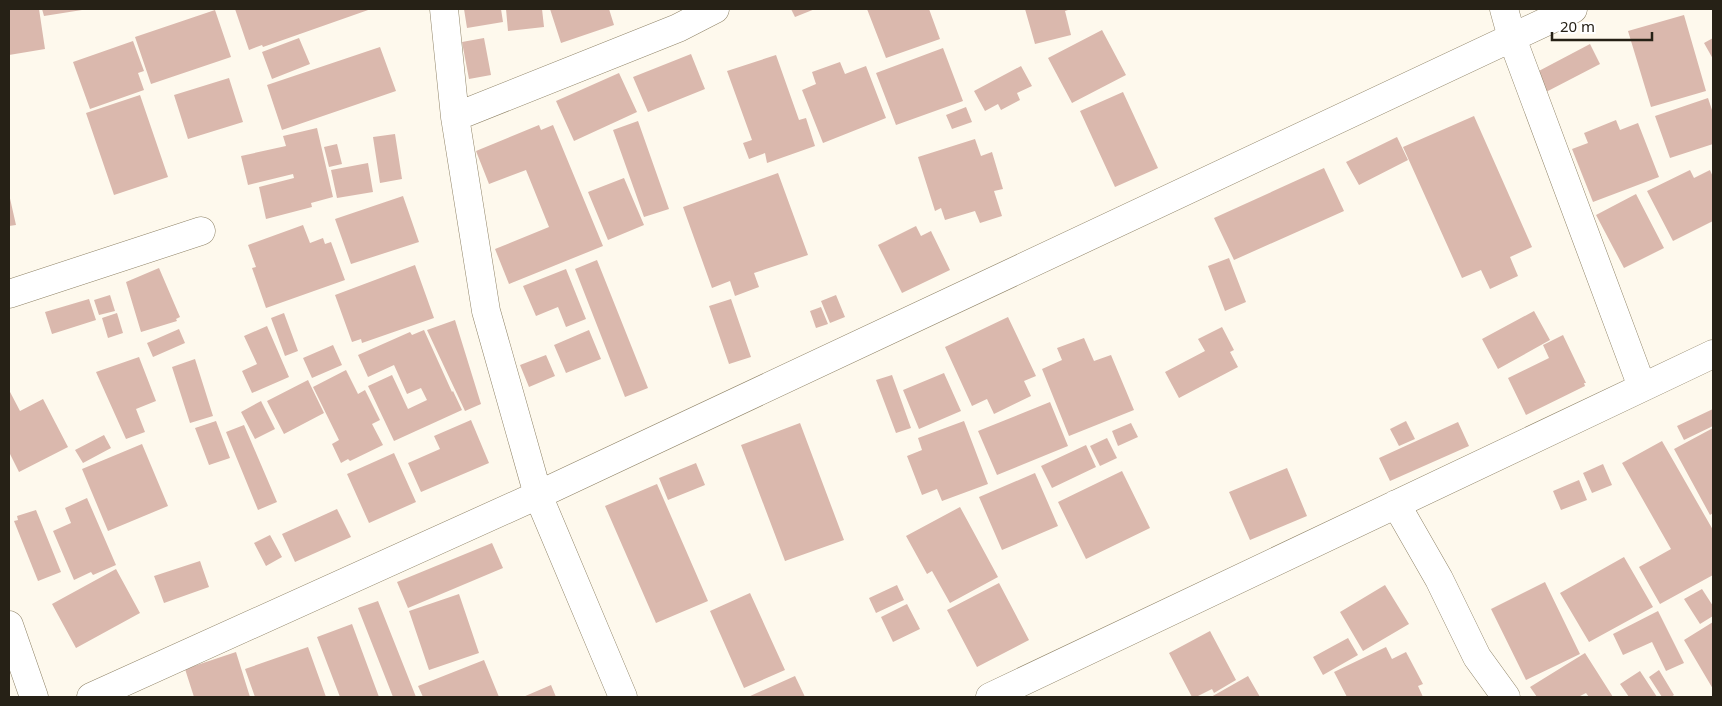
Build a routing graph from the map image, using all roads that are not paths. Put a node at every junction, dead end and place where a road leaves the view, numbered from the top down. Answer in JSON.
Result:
{"nodes":[{"id":1,"x":444,"y":9,"type":"edge"},
{"id":2,"x":715,"y":9,"type":"edge"},
{"id":3,"x":1504,"y":9,"type":"edge"},
{"id":4,"x":1572,"y":9,"type":"edge"},
{"id":5,"x":1512,"y":38,"type":"junction"},
{"id":6,"x":455,"y":117,"type":"junction"},
{"id":7,"x":201,"y":231,"type":"dead end"},
{"id":8,"x":9,"y":294,"type":"edge"},
{"id":9,"x":1713,"y":354,"type":"edge"},
{"id":10,"x":1642,"y":387,"type":"junction"},
{"id":11,"x":538,"y":495,"type":"junction"},
{"id":12,"x":1396,"y":504,"type":"junction"},
{"id":13,"x":9,"y":625,"type":"edge"},
{"id":14,"x":34,"y":697,"type":"edge"},
{"id":15,"x":91,"y":697,"type":"edge"},
{"id":16,"x":623,"y":697,"type":"edge"},
{"id":17,"x":990,"y":697,"type":"edge"},
{"id":18,"x":1506,"y":697,"type":"edge"}],
"edges":[{"from":1,"to":6,"type":"street"},
{"from":2,"to":6,"type":"street"},
{"from":3,"to":5,"type":"street"},
{"from":4,"to":5,"type":"street"},
{"from":5,"to":10,"type":"street"},
{"from":5,"to":11,"type":"street"},
{"from":6,"to":11,"type":"street"},
{"from":7,"to":8,"type":"street"},
{"from":9,"to":10,"type":"street"},
{"from":10,"to":12,"type":"street"},
{"from":11,"to":15,"type":"street"},
{"from":11,"to":16,"type":"street"},
{"from":12,"to":17,"type":"street"},
{"from":12,"to":18,"type":"street"},
{"from":13,"to":14,"type":"street"}]}
